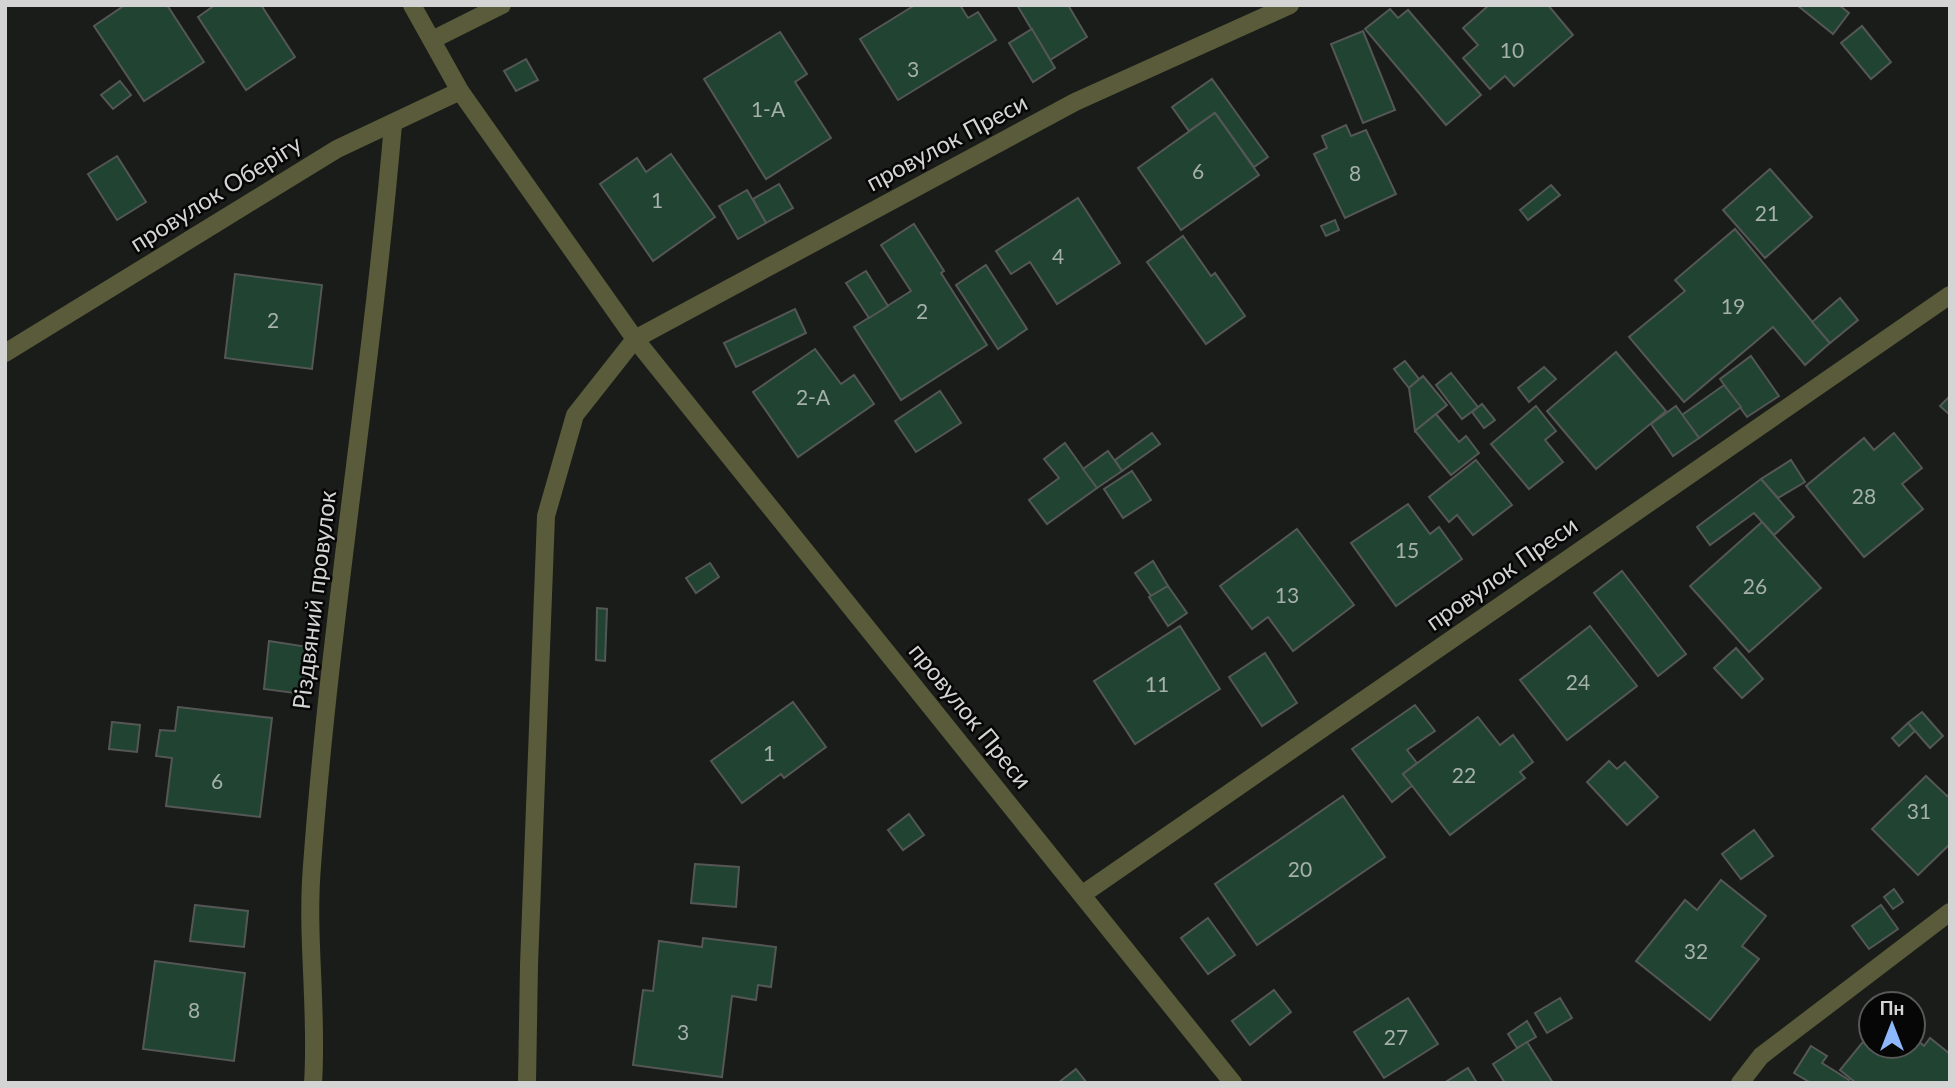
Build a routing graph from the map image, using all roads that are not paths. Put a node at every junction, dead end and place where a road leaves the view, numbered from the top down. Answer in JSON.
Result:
{"nodes":[{"id":1,"x":412,"y":5,"type":"edge"},
{"id":2,"x":502,"y":5,"type":"edge"},
{"id":3,"x":1290,"y":5,"type":"edge"},
{"id":4,"x":432,"y":40,"type":"junction"},
{"id":5,"x":460,"y":91,"type":"junction"},
{"id":6,"x":393,"y":124,"type":"junction"},
{"id":7,"x":1950,"y":295,"type":"edge"},
{"id":8,"x":635,"y":339,"type":"junction"},
{"id":9,"x":5,"y":353,"type":"edge"},
{"id":10,"x":1083,"y":894,"type":"junction"},
{"id":11,"x":1950,"y":912,"type":"edge"},
{"id":12,"x":313,"y":1083,"type":"edge"},
{"id":13,"x":527,"y":1083,"type":"edge"},
{"id":14,"x":1233,"y":1083,"type":"edge"},
{"id":15,"x":1740,"y":1083,"type":"edge"}],
"edges":[{"from":1,"to":4,"type":"street","name":"провулок Преси"},
{"from":2,"to":4,"type":"street"},
{"from":3,"to":8,"type":"street","name":"провулок Преси"},
{"from":4,"to":5,"type":"street","name":"провулок Преси"},
{"from":5,"to":6,"type":"street","name":"провулок Оберігу"},
{"from":5,"to":8,"type":"street","name":"провулок Преси"},
{"from":6,"to":9,"type":"street","name":"провулок Оберігу"},
{"from":6,"to":12,"type":"street","name":"Різдвяний провулок"},
{"from":7,"to":10,"type":"street","name":"провулок Преси"},
{"from":8,"to":10,"type":"street","name":"провулок Преси"},
{"from":8,"to":13,"type":"street"},
{"from":10,"to":14,"type":"street","name":"провулок Преси"},
{"from":11,"to":15,"type":"street"}]}
